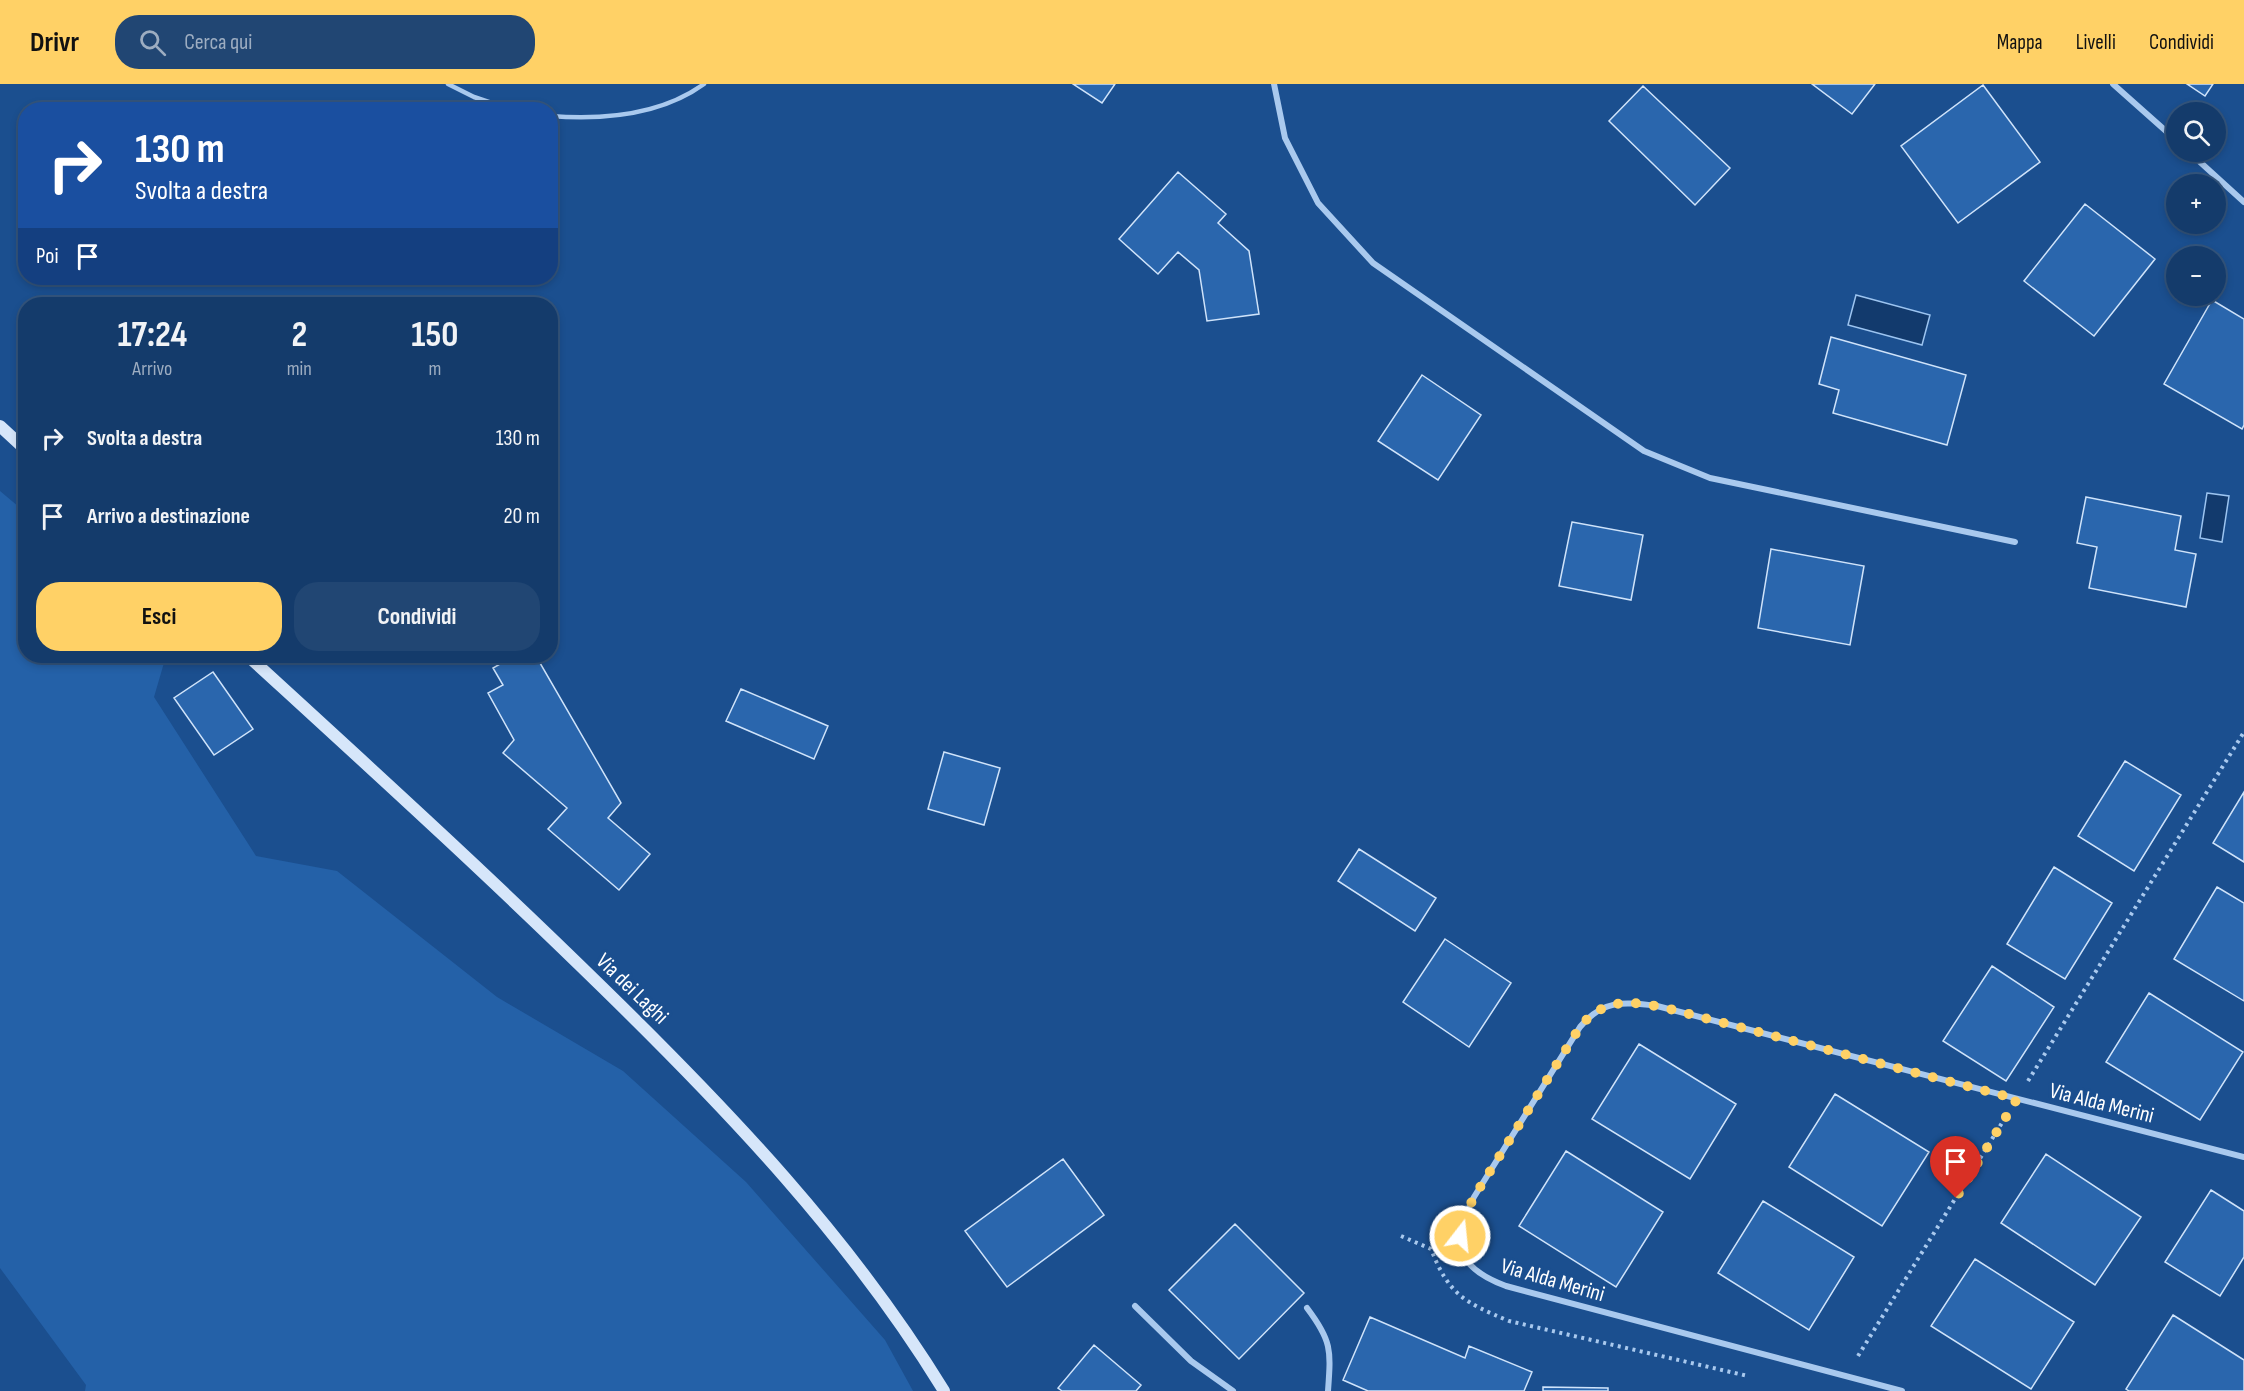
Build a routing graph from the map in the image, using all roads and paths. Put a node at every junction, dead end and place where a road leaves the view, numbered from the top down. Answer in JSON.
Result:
{"nodes":[{"id":1,"x":448,"y":84,"type":"edge"},
{"id":2,"x":704,"y":84,"type":"edge"},
{"id":3,"x":1274,"y":84,"type":"edge"},
{"id":4,"x":2113,"y":84,"type":"edge"},
{"id":5,"x":489,"y":102,"type":"edge"},
{"id":6,"x":558,"y":116,"type":"edge"},
{"id":7,"x":2166,"y":131,"type":"edge"},
{"id":8,"x":2200,"y":162,"type":"edge"},
{"id":9,"x":2244,"y":202,"type":"edge"},
{"id":10,"x":0,"y":426,"type":"edge"},
{"id":11,"x":18,"y":443,"type":"edge"},
{"id":12,"x":2014,"y":542,"type":"dead end"},
{"id":13,"x":256,"y":663,"type":"edge"},
{"id":14,"x":2244,"y":732,"type":"edge"},
{"id":15,"x":2017,"y":1099,"type":"junction"},
{"id":16,"x":2244,"y":1157,"type":"edge"},
{"id":17,"x":1135,"y":1306,"type":"dead end"},
{"id":18,"x":1307,"y":1308,"type":"dead end"},
{"id":19,"x":1845,"y":1376,"type":"junction"},
{"id":20,"x":944,"y":1391,"type":"edge"},
{"id":21,"x":1233,"y":1391,"type":"edge"},
{"id":22,"x":1328,"y":1391,"type":"edge"},
{"id":23,"x":1902,"y":1391,"type":"edge"}],
"edges":[{"from":1,"to":5,"type":"lane"},
{"from":2,"to":6,"type":"lane"},
{"from":3,"to":12,"type":"street"},
{"from":4,"to":7,"type":"street"},
{"from":8,"to":9,"type":"street"},
{"from":10,"to":11,"type":"main road"},
{"from":13,"to":20,"type":"main road","name":"Via dei Laghi"},
{"from":14,"to":15,"type":"path"},
{"from":15,"to":16,"type":"street","name":"Via Alda Merini"},
{"from":15,"to":19,"type":"path"},
{"from":15,"to":19,"type":"street","name":"Via Alda Merini"},
{"from":17,"to":21,"type":"street"},
{"from":18,"to":22,"type":"street"},
{"from":19,"to":23,"type":"street","name":"Via Alda Merini"}]}
